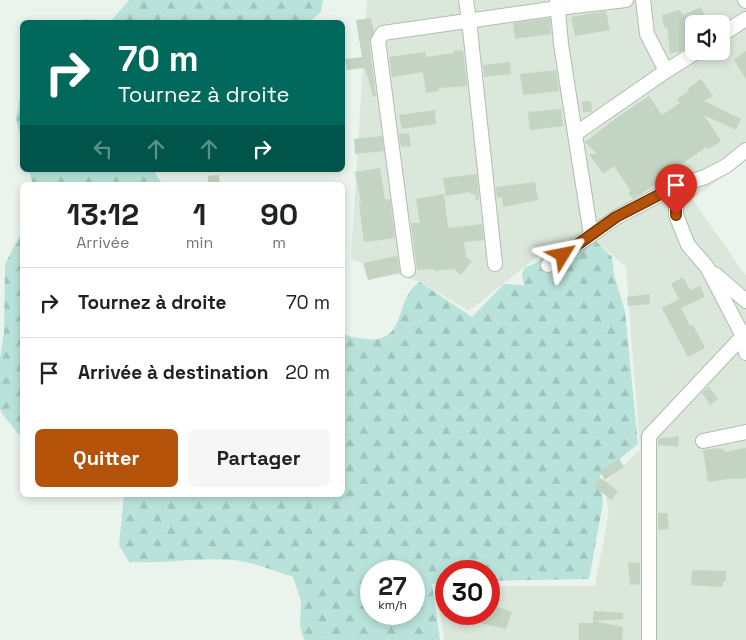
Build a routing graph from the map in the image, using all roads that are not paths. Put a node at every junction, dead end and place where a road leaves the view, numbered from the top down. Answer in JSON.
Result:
{"nodes":[{"id":1,"x":466,"y":0,"type":"edge"},
{"id":2,"x":626,"y":0,"type":"edge"},
{"id":3,"x":643,"y":0,"type":"edge"},
{"id":4,"x":557,"y":4,"type":"edge"},
{"id":5,"x":746,"y":19,"type":"edge"},
{"id":6,"x":470,"y":20,"type":"junction"},
{"id":7,"x":730,"y":30,"type":"edge"},
{"id":8,"x":685,"y":59,"type":"edge"},
{"id":9,"x":666,"y":71,"type":"junction"},
{"id":10,"x":575,"y":134,"type":"junction"},
{"id":11,"x":746,"y":150,"type":"edge"},
{"id":12,"x":676,"y":186,"type":"junction"},
{"id":13,"x":591,"y":235,"type":"junction"},
{"id":14,"x":496,"y":264,"type":"dead end"},
{"id":15,"x":548,"y":265,"type":"dead end"},
{"id":16,"x":707,"y":267,"type":"junction"},
{"id":17,"x":408,"y":270,"type":"dead end"},
{"id":18,"x":746,"y":302,"type":"edge"},
{"id":19,"x":744,"y":336,"type":"junction"},
{"id":20,"x":746,"y":353,"type":"edge"},
{"id":21,"x":746,"y":432,"type":"edge"},
{"id":22,"x":703,"y":441,"type":"dead end"},
{"id":23,"x":649,"y":640,"type":"edge"}],
"edges":[{"from":1,"to":6,"type":"street"},
{"from":2,"to":4,"type":"street"},
{"from":3,"to":9,"type":"street"},
{"from":4,"to":6,"type":"street"},
{"from":4,"to":10,"type":"street"},
{"from":5,"to":7,"type":"street"},
{"from":6,"to":14,"type":"street"},
{"from":6,"to":17,"type":"street"},
{"from":8,"to":9,"type":"street"},
{"from":9,"to":10,"type":"street"},
{"from":10,"to":13,"type":"street"},
{"from":11,"to":12,"type":"street"},
{"from":12,"to":13,"type":"street"},
{"from":12,"to":16,"type":"street"},
{"from":13,"to":15,"type":"street"},
{"from":16,"to":18,"type":"street"},
{"from":16,"to":19,"type":"street"},
{"from":19,"to":20,"type":"street"},
{"from":19,"to":23,"type":"street"},
{"from":21,"to":22,"type":"street"}]}
